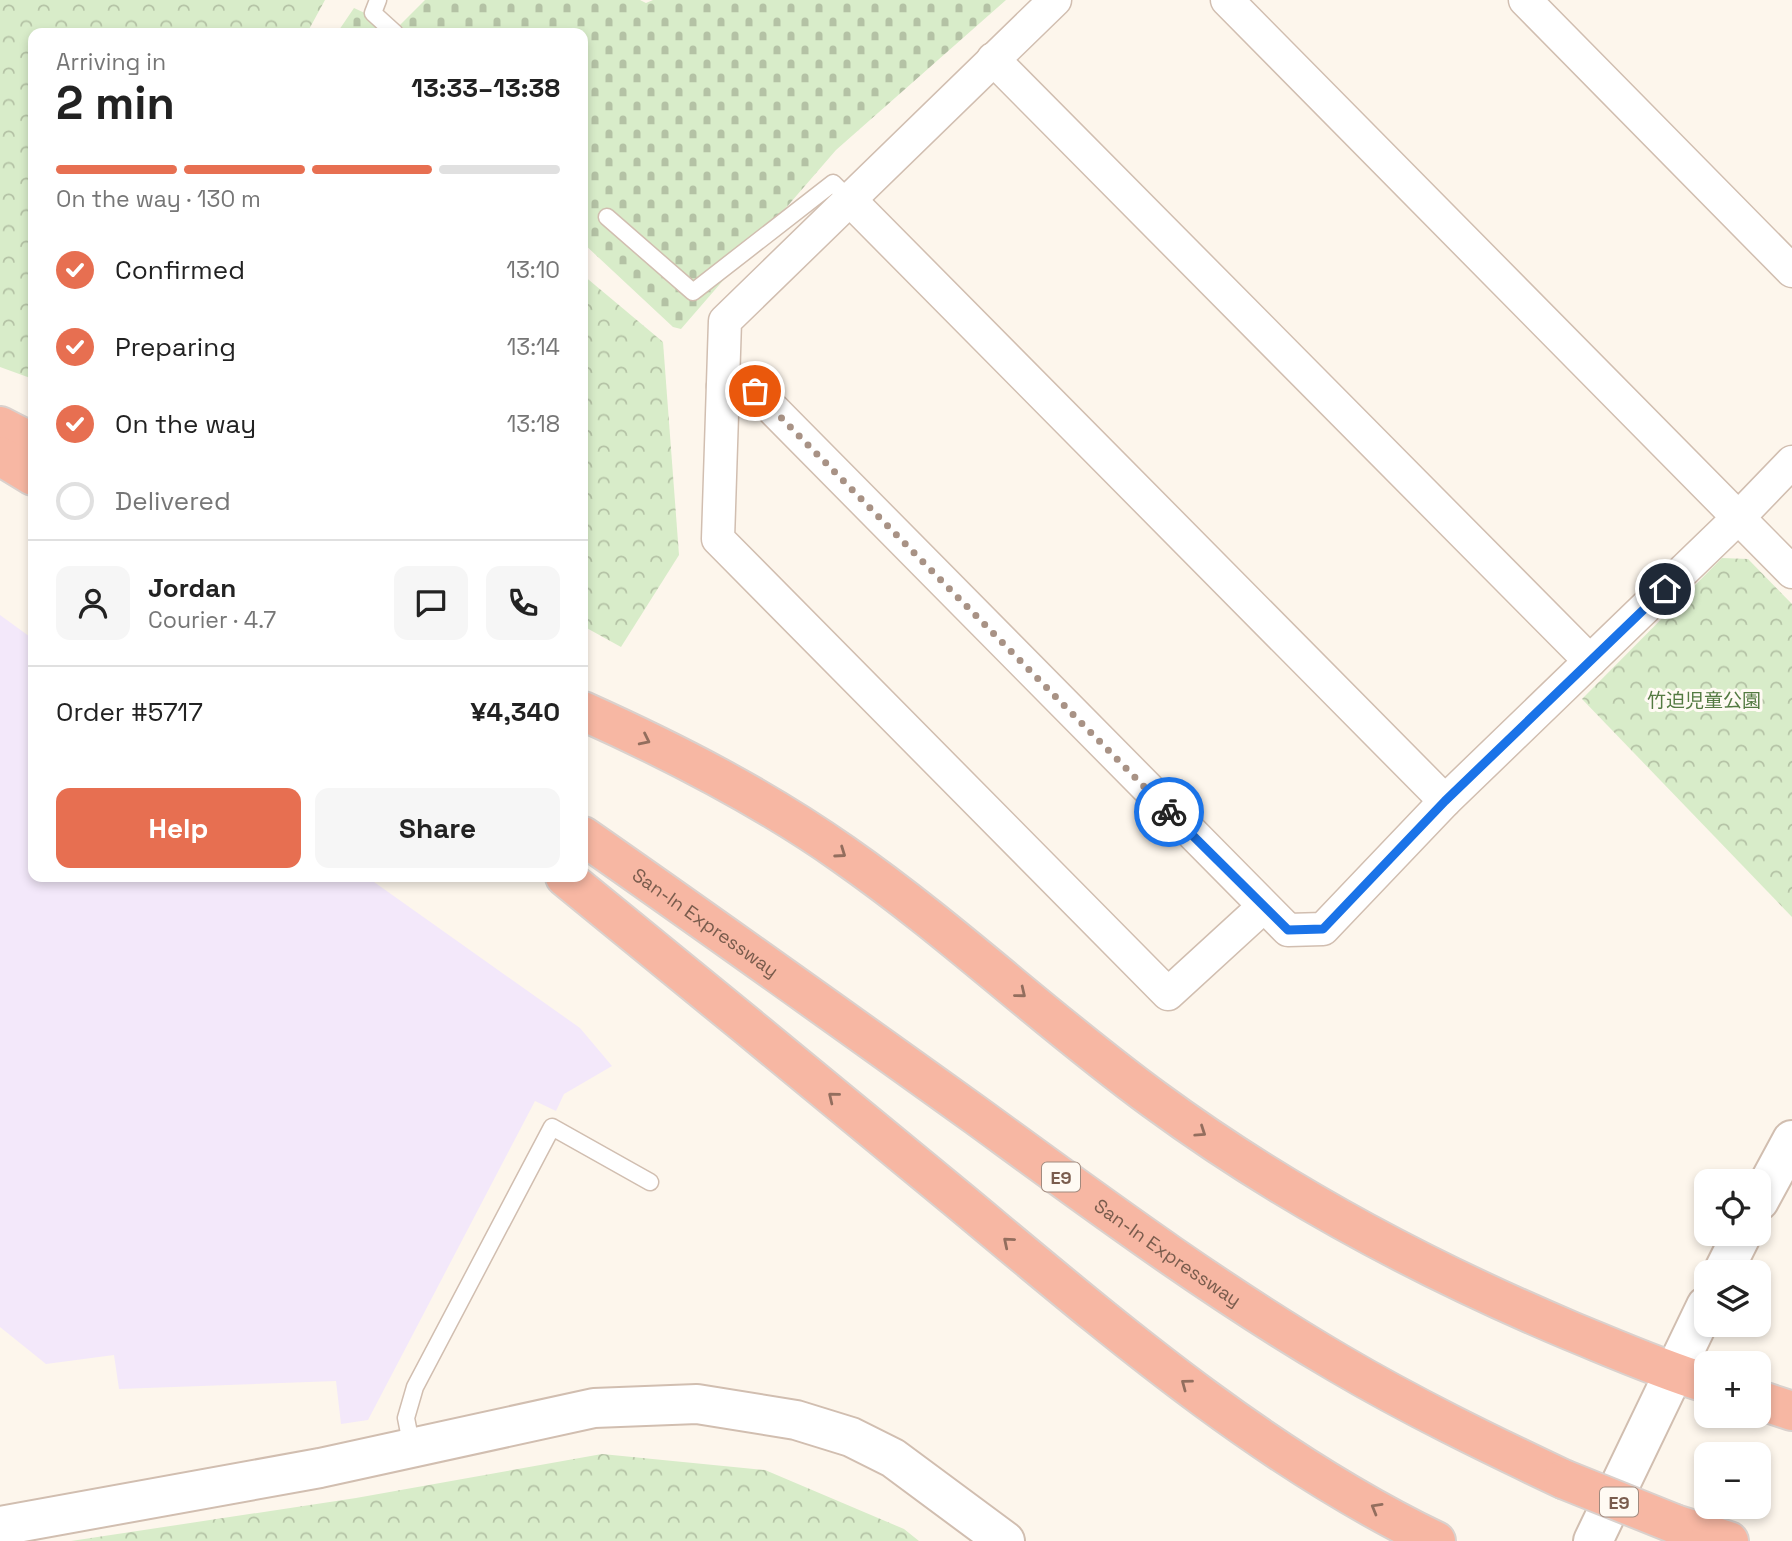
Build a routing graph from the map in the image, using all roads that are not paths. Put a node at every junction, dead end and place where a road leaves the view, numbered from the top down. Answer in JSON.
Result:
{"nodes":[{"id":1,"x":378,"y":0,"type":"edge"},
{"id":2,"x":1055,"y":0,"type":"edge"},
{"id":3,"x":1227,"y":0,"type":"edge"},
{"id":4,"x":1525,"y":0,"type":"edge"},
{"id":5,"x":390,"y":28,"type":"edge"},
{"id":6,"x":993,"y":59,"type":"junction"},
{"id":7,"x":850,"y":200,"type":"junction"},
{"id":8,"x":607,"y":216,"type":"dead end"},
{"id":9,"x":1792,"y":271,"type":"edge"},
{"id":10,"x":723,"y":386,"type":"junction"},
{"id":11,"x":0,"y":426,"type":"edge"},
{"id":12,"x":28,"y":440,"type":"edge"},
{"id":13,"x":0,"y":456,"type":"edge"},
{"id":14,"x":1792,"y":462,"type":"edge"},
{"id":15,"x":28,"y":474,"type":"edge"},
{"id":16,"x":1739,"y":517,"type":"junction"},
{"id":17,"x":1792,"y":572,"type":"edge"},
{"id":18,"x":1590,"y":661,"type":"junction"},
{"id":19,"x":588,"y":713,"type":"edge"},
{"id":20,"x":1445,"y":801,"type":"junction"},
{"id":21,"x":588,"y":839,"type":"edge"},
{"id":22,"x":571,"y":882,"type":"edge"},
{"id":23,"x":1263,"y":907,"type":"junction"},
{"id":24,"x":1792,"y":1140,"type":"edge"},
{"id":25,"x":1771,"y":1178,"type":"edge"},
{"id":26,"x":650,"y":1182,"type":"dead end"},
{"id":27,"x":1699,"y":1337,"type":"edge"},
{"id":28,"x":1690,"y":1378,"type":"edge"},
{"id":29,"x":1771,"y":1404,"type":"edge"},
{"id":30,"x":1792,"y":1411,"type":"edge"},
{"id":31,"x":412,"y":1448,"type":"junction"},
{"id":32,"x":0,"y":1527,"type":"edge"},
{"id":33,"x":1005,"y":1541,"type":"edge"},
{"id":34,"x":1436,"y":1541,"type":"edge"},
{"id":35,"x":1593,"y":1541,"type":"edge"},
{"id":36,"x":1729,"y":1541,"type":"edge"}],
"edges":[{"from":1,"to":5,"type":"lane"},
{"from":2,"to":6,"type":"street"},
{"from":3,"to":16,"type":"street"},
{"from":4,"to":9,"type":"street"},
{"from":6,"to":7,"type":"street"},
{"from":6,"to":18,"type":"street"},
{"from":7,"to":8,"type":"lane"},
{"from":7,"to":10,"type":"street"},
{"from":7,"to":20,"type":"street"},
{"from":10,"to":23,"type":"street"},
{"from":10,"to":23,"type":"street"},
{"from":11,"to":12,"type":"highway"},
{"from":13,"to":15,"type":"highway"},
{"from":14,"to":16,"type":"street"},
{"from":16,"to":17,"type":"street"},
{"from":16,"to":18,"type":"street"},
{"from":18,"to":20,"type":"street"},
{"from":19,"to":28,"type":"highway","one_way":true},
{"from":20,"to":23,"type":"street"},
{"from":21,"to":36,"type":"highway","name":"San-In Expressway","number":"E9","bridge":true},
{"from":34,"to":22,"type":"highway","one_way":true},
{"from":24,"to":25,"type":"street"},
{"from":26,"to":31,"type":"lane"},
{"from":27,"to":28,"type":"street"},
{"from":28,"to":35,"type":"street"},
{"from":29,"to":30,"type":"highway"},
{"from":31,"to":32,"type":"street"},
{"from":31,"to":33,"type":"street"}]}
